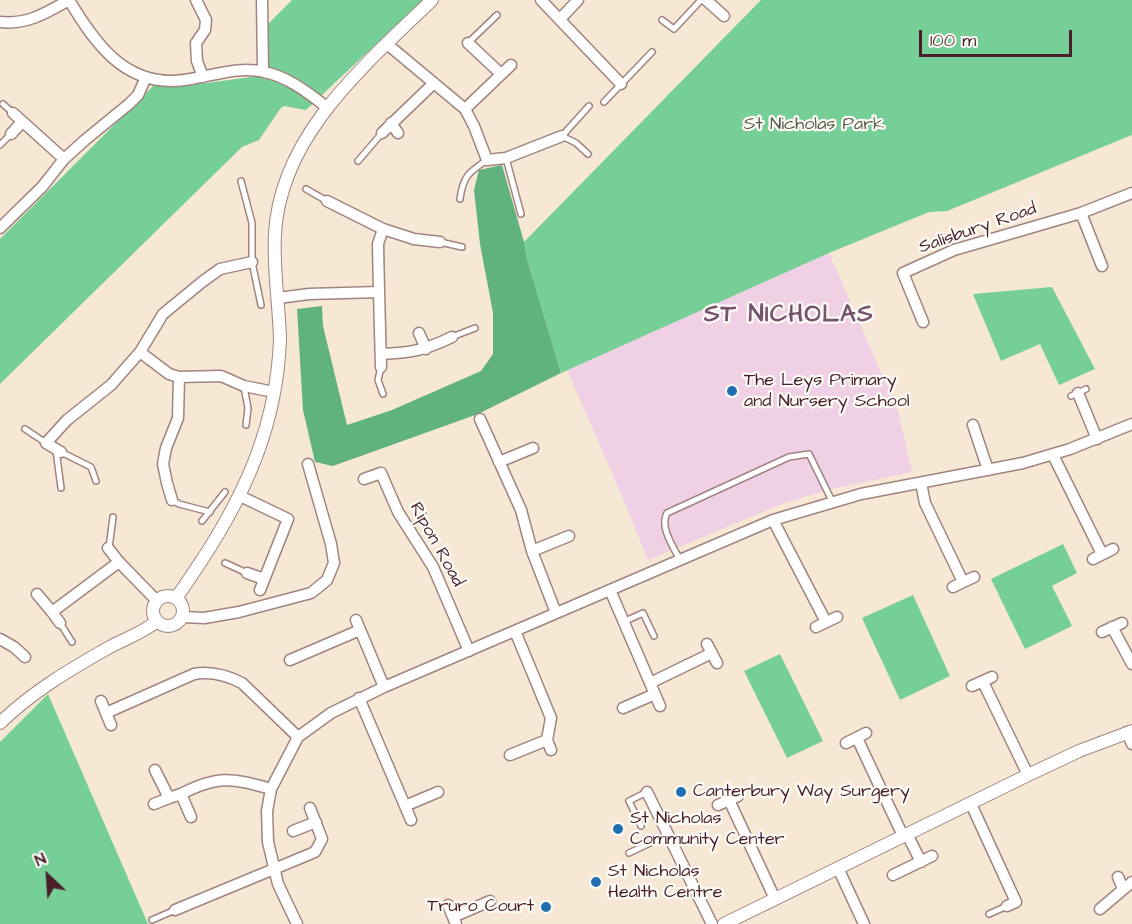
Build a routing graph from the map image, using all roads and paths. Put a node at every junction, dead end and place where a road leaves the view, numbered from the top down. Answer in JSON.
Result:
{"nodes":[{"id":1,"x":69,"y":0,"type":"edge"},
{"id":2,"x":196,"y":0,"type":"edge"},
{"id":3,"x":262,"y":0,"type":"edge"},
{"id":4,"x":432,"y":0,"type":"edge"},
{"id":5,"x":541,"y":0,"type":"edge"},
{"id":6,"x":578,"y":0,"type":"edge"},
{"id":7,"x":706,"y":0,"type":"edge"},
{"id":8,"x":496,"y":15,"type":"dead end"},
{"id":9,"x":724,"y":16,"type":"dead end"},
{"id":10,"x":560,"y":19,"type":"junction"},
{"id":11,"x":662,"y":20,"type":"dead end"},
{"id":12,"x":0,"y":22,"type":"edge"},
{"id":13,"x":468,"y":43,"type":"joint"},
{"id":14,"x":387,"y":44,"type":"junction"},
{"id":15,"x":652,"y":52,"type":"dead end"},
{"id":16,"x":511,"y":64,"type":"dead end"},
{"id":17,"x":263,"y":71,"type":"junction"},
{"id":18,"x":501,"y":74,"type":"junction"},
{"id":19,"x":146,"y":77,"type":"junction"},
{"id":20,"x":203,"y":77,"type":"junction"},
{"id":21,"x":434,"y":83,"type":"junction"},
{"id":22,"x":621,"y":84,"type":"junction"},
{"id":23,"x":604,"y":102,"type":"dead end"},
{"id":24,"x":3,"y":104,"type":"dead end"},
{"id":25,"x":589,"y":106,"type":"dead end"},
{"id":26,"x":328,"y":108,"type":"junction"},
{"id":27,"x":465,"y":109,"type":"junction"},
{"id":28,"x":13,"y":113,"type":"joint"},
{"id":29,"x":22,"y":122,"type":"junction"},
{"id":30,"x":391,"y":123,"type":"junction"},
{"id":31,"x":382,"y":133,"type":"joint"},
{"id":32,"x":399,"y":133,"type":"dead end"},
{"id":33,"x":10,"y":134,"type":"joint"},
{"id":34,"x":562,"y":136,"type":"junction"},
{"id":35,"x":0,"y":145,"type":"edge"},
{"id":36,"x":588,"y":154,"type":"dead end"},
{"id":37,"x":506,"y":158,"type":"junction"},
{"id":38,"x":64,"y":159,"type":"junction"},
{"id":39,"x":487,"y":160,"type":"junction"},
{"id":40,"x":358,"y":161,"type":"dead end"},
{"id":41,"x":241,"y":181,"type":"dead end"},
{"id":42,"x":306,"y":189,"type":"dead end"},
{"id":43,"x":1132,"y":193,"type":"edge"},
{"id":44,"x":460,"y":199,"type":"dead end"},
{"id":45,"x":327,"y":201,"type":"joint"},
{"id":46,"x":1081,"y":213,"type":"junction"},
{"id":47,"x":521,"y":214,"type":"dead end"},
{"id":48,"x":0,"y":228,"type":"edge"},
{"id":49,"x":383,"y":229,"type":"junction"},
{"id":50,"x":440,"y":242,"type":"joint"},
{"id":51,"x":462,"y":247,"type":"dead end"},
{"id":52,"x":252,"y":262,"type":"junction"},
{"id":53,"x":1102,"y":266,"type":"dead end"},
{"id":54,"x":379,"y":292,"type":"junction"},
{"id":55,"x":278,"y":298,"type":"junction"},
{"id":56,"x":261,"y":305,"type":"dead end"},
{"id":57,"x":923,"y":322,"type":"dead end"},
{"id":58,"x":474,"y":328,"type":"dead end"},
{"id":59,"x":419,"y":333,"type":"dead end"},
{"id":60,"x":452,"y":337,"type":"joint"},
{"id":61,"x":426,"y":349,"type":"junction"},
{"id":62,"x":140,"y":352,"type":"junction"},
{"id":63,"x":381,"y":354,"type":"junction"},
{"id":64,"x":381,"y":367,"type":"joint"},
{"id":65,"x":179,"y":377,"type":"junction"},
{"id":66,"x":244,"y":386,"type":"junction"},
{"id":67,"x":274,"y":392,"type":"junction"},
{"id":68,"x":1078,"y":393,"type":"dead end"},
{"id":69,"x":383,"y":394,"type":"dead end"},
{"id":70,"x":480,"y":419,"type":"dead end"},
{"id":71,"x":1132,"y":424,"type":"edge"},
{"id":72,"x":246,"y":425,"type":"dead end"},
{"id":73,"x":973,"y":425,"type":"dead end"},
{"id":74,"x":25,"y":429,"type":"dead end"},
{"id":75,"x":1097,"y":439,"type":"junction"},
{"id":76,"x":54,"y":448,"type":"junction"},
{"id":77,"x":533,"y":448,"type":"dead end"},
{"id":78,"x":1053,"y":455,"type":"junction"},
{"id":79,"x":499,"y":462,"type":"junction"},
{"id":80,"x":308,"y":464,"type":"dead end"},
{"id":81,"x":988,"y":470,"type":"junction"},
{"id":82,"x":364,"y":479,"type":"dead end"},
{"id":83,"x":96,"y":481,"type":"dead end"},
{"id":84,"x":921,"y":483,"type":"junction"},
{"id":85,"x":61,"y":488,"type":"dead end"},
{"id":86,"x":225,"y":492,"type":"dead end"},
{"id":87,"x":240,"y":496,"type":"junction"},
{"id":88,"x":172,"y":500,"type":"joint"},
{"id":89,"x":832,"y":501,"type":"junction"},
{"id":90,"x":210,"y":512,"type":"junction"},
{"id":91,"x":113,"y":517,"type":"dead end"},
{"id":92,"x":773,"y":520,"type":"junction"},
{"id":93,"x":202,"y":521,"type":"dead end"},
{"id":94,"x":569,"y":536,"type":"dead end"},
{"id":95,"x":108,"y":548,"type":"joint"},
{"id":96,"x":1113,"y":549,"type":"dead end"},
{"id":97,"x":532,"y":551,"type":"junction"},
{"id":98,"x":680,"y":560,"type":"junction"},
{"id":99,"x":119,"y":562,"type":"junction"},
{"id":100,"x":225,"y":563,"type":"dead end"},
{"id":101,"x":247,"y":573,"type":"joint"},
{"id":102,"x":974,"y":577,"type":"dead end"},
{"id":103,"x":610,"y":590,"type":"junction"},
{"id":104,"x":37,"y":594,"type":"dead end"},
{"id":105,"x":176,"y":598,"type":"junction"},
{"id":106,"x":157,"y":601,"type":"junction"},
{"id":107,"x":52,"y":612,"type":"junction"},
{"id":108,"x":556,"y":613,"type":"junction"},
{"id":109,"x":183,"y":617,"type":"junction"},
{"id":110,"x":837,"y":617,"type":"dead end"},
{"id":111,"x":157,"y":621,"type":"junction"},
{"id":112,"x":60,"y":622,"type":"joint"},
{"id":113,"x":623,"y":622,"type":"junction"},
{"id":114,"x":1112,"y":627,"type":"dead end"},
{"id":115,"x":515,"y":631,"type":"junction"},
{"id":116,"x":654,"y":636,"type":"dead end"},
{"id":117,"x":0,"y":639,"type":"edge"},
{"id":118,"x":72,"y":642,"type":"dead end"},
{"id":119,"x":469,"y":651,"type":"junction"},
{"id":120,"x":712,"y":653,"type":"dead end"},
{"id":121,"x":25,"y":657,"type":"dead end"},
{"id":122,"x":290,"y":660,"type":"dead end"},
{"id":123,"x":1132,"y":664,"type":"edge"},
{"id":124,"x":982,"y":682,"type":"dead end"},
{"id":125,"x":650,"y":683,"type":"junction"},
{"id":126,"x":384,"y":687,"type":"junction"},
{"id":127,"x":654,"y":694,"type":"junction"},
{"id":128,"x":359,"y":698,"type":"junction"},
{"id":129,"x":101,"y":701,"type":"dead end"},
{"id":130,"x":660,"y":706,"type":"dead end"},
{"id":131,"x":623,"y":708,"type":"dead end"},
{"id":132,"x":106,"y":713,"type":"junction"},
{"id":133,"x":0,"y":723,"type":"edge"},
{"id":134,"x":111,"y":725,"type":"dead end"},
{"id":135,"x":1130,"y":731,"type":"edge"},
{"id":136,"x":298,"y":737,"type":"junction"},
{"id":137,"x":856,"y":738,"type":"dead end"},
{"id":138,"x":1132,"y":744,"type":"edge"},
{"id":139,"x":510,"y":755,"type":"dead end"},
{"id":140,"x":155,"y":770,"type":"dead end"},
{"id":141,"x":1028,"y":775,"type":"junction"},
{"id":142,"x":271,"y":789,"type":"junction"},
{"id":143,"x":438,"y":792,"type":"dead end"},
{"id":144,"x":647,"y":792,"type":"joint"},
{"id":145,"x":181,"y":794,"type":"junction"},
{"id":146,"x":169,"y":798,"type":"junction"},
{"id":147,"x":154,"y":804,"type":"dead end"},
{"id":148,"x":971,"y":804,"type":"junction"},
{"id":149,"x":718,"y":805,"type":"dead end"},
{"id":150,"x":405,"y":806,"type":"junction"},
{"id":151,"x":310,"y":808,"type":"dead end"},
{"id":152,"x":191,"y":817,"type":"dead end"},
{"id":153,"x":411,"y":820,"type":"dead end"},
{"id":154,"x":315,"y":822,"type":"junction"},
{"id":155,"x":641,"y":826,"type":"dead end"},
{"id":156,"x":293,"y":831,"type":"dead end"},
{"id":157,"x":669,"y":834,"type":"junction"},
{"id":158,"x":905,"y":835,"type":"junction"},
{"id":159,"x":629,"y":853,"type":"dead end"},
{"id":160,"x":932,"y":856,"type":"dead end"},
{"id":161,"x":921,"y":862,"type":"junction"},
{"id":162,"x":838,"y":868,"type":"junction"},
{"id":163,"x":273,"y":869,"type":"junction"},
{"id":164,"x":892,"y":875,"type":"dead end"},
{"id":165,"x":1118,"y":877,"type":"dead end"},
{"id":166,"x":1127,"y":885,"type":"edge"},
{"id":167,"x":776,"y":899,"type":"junction"},
{"id":168,"x":490,"y":900,"type":"dead end"},
{"id":169,"x":448,"y":906,"type":"dead end"},
{"id":170,"x":1007,"y":906,"type":"joint"},
{"id":171,"x":1100,"y":909,"type":"dead end"},
{"id":172,"x":175,"y":910,"type":"joint"},
{"id":173,"x":989,"y":914,"type":"dead end"},
{"id":174,"x":152,"y":920,"type":"dead end"},
{"id":175,"x":455,"y":920,"type":"edge"},
{"id":176,"x":297,"y":924,"type":"edge"},
{"id":177,"x":712,"y":924,"type":"edge"},
{"id":178,"x":724,"y":924,"type":"edge"},
{"id":179,"x":864,"y":924,"type":"edge"}],
"edges":[{"from":1,"to":12,"type":"street"},
{"from":1,"to":19,"type":"street"},
{"from":2,"to":20,"type":"street"},
{"from":3,"to":17,"type":"street"},
{"from":4,"to":14,"type":"street"},
{"from":5,"to":10,"type":"street"},
{"from":6,"to":10,"type":"street"},
{"from":7,"to":9,"type":"street"},
{"from":7,"to":11,"type":"lane"},
{"from":8,"to":13,"type":"lane"},
{"from":10,"to":22,"type":"street"},
{"from":13,"to":18,"type":"street"},
{"from":14,"to":21,"type":"street"},
{"from":14,"to":26,"type":"street"},
{"from":15,"to":22,"type":"lane"},
{"from":16,"to":18,"type":"street"},
{"from":17,"to":20,"type":"street"},
{"from":17,"to":26,"type":"street"},
{"from":18,"to":27,"type":"street"},
{"from":19,"to":20,"type":"street"},
{"from":19,"to":38,"type":"street"},
{"from":21,"to":27,"type":"street"},
{"from":21,"to":30,"type":"street"},
{"from":22,"to":23,"type":"lane"},
{"from":24,"to":28,"type":"lane"},
{"from":25,"to":34,"type":"lane"},
{"from":26,"to":55,"type":"street"},
{"from":27,"to":39,"type":"street"},
{"from":28,"to":29,"type":"street"},
{"from":29,"to":33,"type":"street"},
{"from":29,"to":38,"type":"street"},
{"from":30,"to":31,"type":"street"},
{"from":30,"to":32,"type":"street"},
{"from":31,"to":40,"type":"lane"},
{"from":33,"to":35,"type":"lane"},
{"from":34,"to":36,"type":"lane"},
{"from":34,"to":37,"type":"street"},
{"from":37,"to":39,"type":"street"},
{"from":37,"to":47,"type":"lane"},
{"from":38,"to":48,"type":"street"},
{"from":39,"to":44,"type":"lane"},
{"from":41,"to":52,"type":"lane"},
{"from":42,"to":45,"type":"lane"},
{"from":43,"to":46,"type":"street","name":"Salisbury Road"},
{"from":45,"to":49,"type":"street"},
{"from":46,"to":53,"type":"street"},
{"from":46,"to":57,"type":"street","name":"Salisbury Road"},
{"from":49,"to":50,"type":"street"},
{"from":49,"to":54,"type":"street"},
{"from":50,"to":51,"type":"lane"},
{"from":52,"to":56,"type":"lane"},
{"from":52,"to":62,"type":"street"},
{"from":54,"to":55,"type":"street"},
{"from":54,"to":63,"type":"street"},
{"from":55,"to":67,"type":"street"},
{"from":58,"to":60,"type":"lane"},
{"from":59,"to":61,"type":"street"},
{"from":60,"to":61,"type":"street"},
{"from":61,"to":63,"type":"street"},
{"from":62,"to":65,"type":"street"},
{"from":62,"to":76,"type":"street"},
{"from":63,"to":64,"type":"street"},
{"from":64,"to":69,"type":"lane"},
{"from":65,"to":66,"type":"street"},
{"from":65,"to":88,"type":"street"},
{"from":66,"to":67,"type":"street"},
{"from":66,"to":72,"type":"lane"},
{"from":67,"to":87,"type":"street"},
{"from":68,"to":75,"type":"street"},
{"from":70,"to":79,"type":"street"},
{"from":71,"to":75,"type":"street"},
{"from":73,"to":81,"type":"street"},
{"from":74,"to":76,"type":"lane"},
{"from":75,"to":78,"type":"street"},
{"from":76,"to":83,"type":"lane"},
{"from":76,"to":85,"type":"lane"},
{"from":77,"to":79,"type":"street"},
{"from":78,"to":81,"type":"street"},
{"from":78,"to":96,"type":"street"},
{"from":79,"to":97,"type":"street"},
{"from":80,"to":109,"type":"street"},
{"from":81,"to":84,"type":"street"},
{"from":82,"to":119,"type":"street","name":"Ripon Road"},
{"from":84,"to":89,"type":"street"},
{"from":84,"to":102,"type":"street"},
{"from":86,"to":90,"type":"lane"},
{"from":87,"to":101,"type":"street"},
{"from":87,"to":105,"type":"street"},
{"from":88,"to":90,"type":"lane"},
{"from":89,"to":92,"type":"street"},
{"from":89,"to":98,"type":"lane"},
{"from":90,"to":93,"type":"lane"},
{"from":91,"to":95,"type":"lane"},
{"from":92,"to":98,"type":"street"},
{"from":92,"to":110,"type":"street"},
{"from":94,"to":97,"type":"street"},
{"from":95,"to":99,"type":"street"},
{"from":97,"to":108,"type":"street"},
{"from":98,"to":103,"type":"street"},
{"from":99,"to":106,"type":"street"},
{"from":99,"to":107,"type":"street"},
{"from":100,"to":101,"type":"lane"},
{"from":103,"to":108,"type":"street"},
{"from":103,"to":113,"type":"street"},
{"from":104,"to":107,"type":"street"},
{"from":105,"to":106,"type":"street"},
{"from":105,"to":109,"type":"street"},
{"from":106,"to":111,"type":"street"},
{"from":107,"to":112,"type":"street"},
{"from":108,"to":115,"type":"street"},
{"from":109,"to":111,"type":"street"},
{"from":111,"to":133,"type":"street"},
{"from":112,"to":118,"type":"lane"},
{"from":113,"to":116,"type":"lane"},
{"from":113,"to":125,"type":"street"},
{"from":114,"to":123,"type":"street"},
{"from":115,"to":119,"type":"street"},
{"from":115,"to":139,"type":"street"},
{"from":117,"to":121,"type":"street"},
{"from":119,"to":126,"type":"street"},
{"from":120,"to":125,"type":"street"},
{"from":122,"to":126,"type":"street"},
{"from":124,"to":141,"type":"street"},
{"from":125,"to":127,"type":"street"},
{"from":126,"to":128,"type":"street"},
{"from":127,"to":130,"type":"street"},
{"from":127,"to":131,"type":"street"},
{"from":128,"to":136,"type":"street"},
{"from":128,"to":150,"type":"street"},
{"from":129,"to":132,"type":"street"},
{"from":132,"to":134,"type":"street"},
{"from":132,"to":136,"type":"street"},
{"from":135,"to":138,"type":"street"},
{"from":135,"to":141,"type":"street"},
{"from":136,"to":142,"type":"street"},
{"from":137,"to":158,"type":"street"},
{"from":140,"to":146,"type":"street"},
{"from":141,"to":148,"type":"street"},
{"from":142,"to":145,"type":"street"},
{"from":142,"to":163,"type":"street"},
{"from":143,"to":150,"type":"street"},
{"from":144,"to":155,"type":"lane"},
{"from":144,"to":157,"type":"street"},
{"from":145,"to":146,"type":"street"},
{"from":145,"to":152,"type":"street"},
{"from":146,"to":147,"type":"street"},
{"from":148,"to":158,"type":"street"},
{"from":148,"to":170,"type":"street"},
{"from":149,"to":167,"type":"street"},
{"from":150,"to":153,"type":"street"},
{"from":151,"to":154,"type":"street"},
{"from":154,"to":156,"type":"street"},
{"from":154,"to":163,"type":"street"},
{"from":157,"to":159,"type":"lane"},
{"from":157,"to":177,"type":"street"},
{"from":158,"to":161,"type":"street"},
{"from":158,"to":162,"type":"street"},
{"from":160,"to":161,"type":"street"},
{"from":161,"to":164,"type":"street"},
{"from":162,"to":167,"type":"street"},
{"from":162,"to":179,"type":"street"},
{"from":163,"to":172,"type":"street"},
{"from":163,"to":176,"type":"street"},
{"from":165,"to":166,"type":"street"},
{"from":166,"to":171,"type":"street"},
{"from":167,"to":178,"type":"street"},
{"from":168,"to":175,"type":"street"},
{"from":169,"to":175,"type":"street"},
{"from":170,"to":173,"type":"lane"},
{"from":172,"to":174,"type":"lane"}]}
